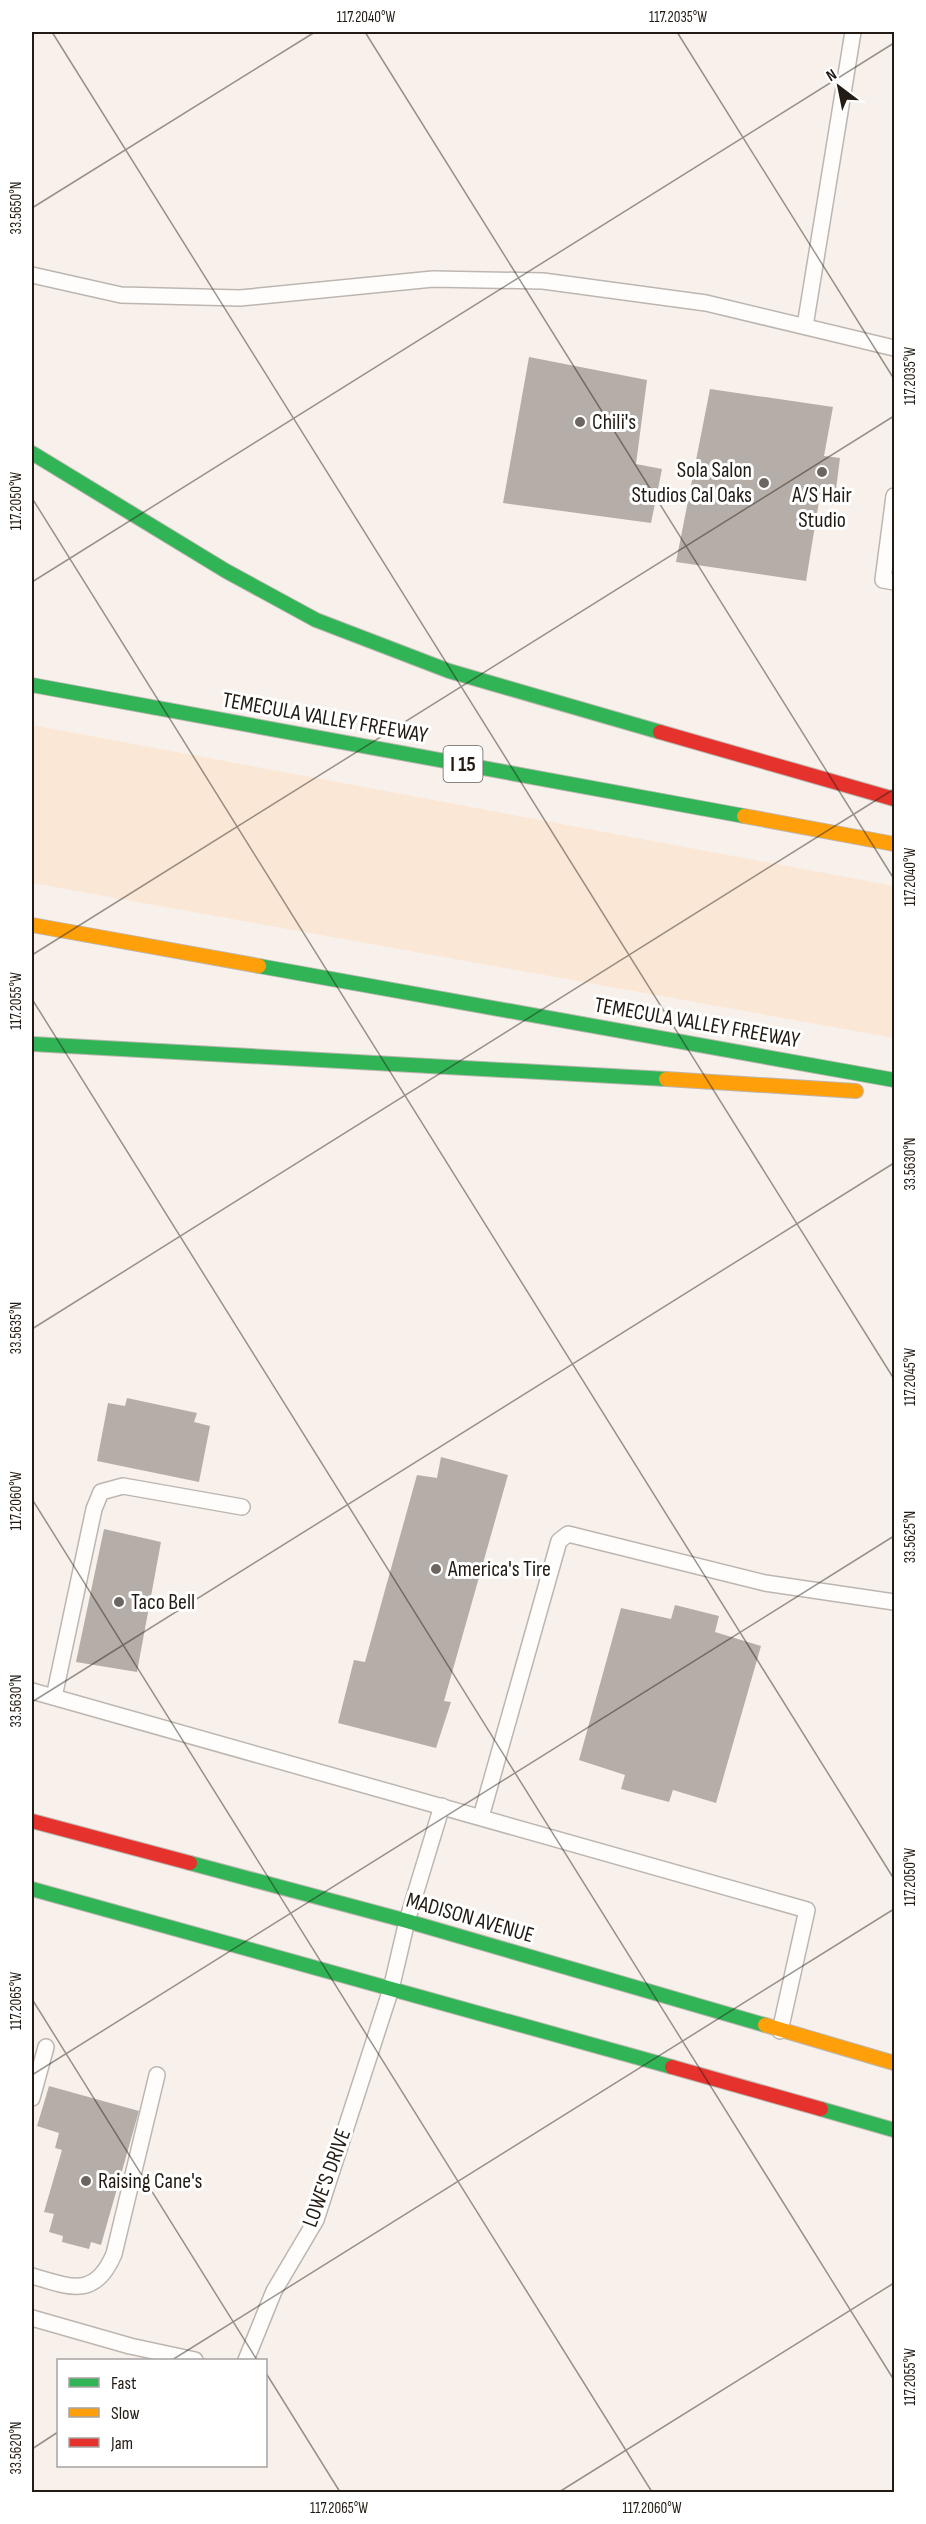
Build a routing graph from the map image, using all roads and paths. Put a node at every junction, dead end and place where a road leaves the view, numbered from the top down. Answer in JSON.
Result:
{"nodes":[{"id":1,"x":853,"y":32,"type":"edge"},
{"id":2,"x":32,"y":275,"type":"edge"},
{"id":3,"x":805,"y":326,"type":"junction"},
{"id":4,"x":894,"y":348,"type":"edge"},
{"id":5,"x":32,"y":453,"type":"edge"},
{"id":6,"x":894,"y":496,"type":"edge"},
{"id":7,"x":894,"y":582,"type":"edge"},
{"id":8,"x":32,"y":685,"type":"edge"},
{"id":9,"x":894,"y":799,"type":"edge"},
{"id":10,"x":894,"y":844,"type":"edge"},
{"id":11,"x":32,"y":926,"type":"edge"},
{"id":12,"x":32,"y":1044,"type":"edge"},
{"id":13,"x":894,"y":1080,"type":"edge"},
{"id":14,"x":883,"y":1093,"type":"edge"},
{"id":15,"x":242,"y":1507,"type":"dead end"},
{"id":16,"x":894,"y":1602,"type":"edge"},
{"id":17,"x":32,"y":1691,"type":"edge"},
{"id":18,"x":54,"y":1697,"type":"junction"},
{"id":19,"x":442,"y":1806,"type":"junction"},
{"id":20,"x":481,"y":1817,"type":"junction"},
{"id":21,"x":32,"y":1821,"type":"edge"},
{"id":22,"x":32,"y":1889,"type":"edge"},
{"id":23,"x":407,"y":1921,"type":"junction"},
{"id":24,"x":391,"y":1989,"type":"junction"},
{"id":25,"x":780,"y":2031,"type":"junction"},
{"id":26,"x":46,"y":2047,"type":"dead end"},
{"id":27,"x":894,"y":2063,"type":"edge"},
{"id":28,"x":157,"y":2075,"type":"dead end"},
{"id":29,"x":32,"y":2098,"type":"edge"},
{"id":30,"x":894,"y":2130,"type":"edge"},
{"id":31,"x":32,"y":2276,"type":"edge"},
{"id":32,"x":32,"y":2318,"type":"edge"},
{"id":33,"x":186,"y":2359,"type":"edge"},
{"id":34,"x":247,"y":2359,"type":"edge"}],
"edges":[{"from":1,"to":3,"type":"lane"},
{"from":2,"to":3,"type":"lane"},
{"from":3,"to":4,"type":"lane"},
{"from":5,"to":9,"type":"main road"},
{"from":6,"to":7,"type":"lane"},
{"from":8,"to":10,"type":"main road","name":"TEMECULA VALLEY FREEWAY","number":"I 15"},
{"from":11,"to":13,"type":"main road","name":"TEMECULA VALLEY FREEWAY"},
{"from":12,"to":14,"type":"main road"},
{"from":15,"to":18,"type":"lane"},
{"from":16,"to":20,"type":"lane"},
{"from":17,"to":18,"type":"lane"},
{"from":18,"to":19,"type":"lane"},
{"from":19,"to":20,"type":"lane"},
{"from":19,"to":23,"type":"lane","name":"LOWE'S DRIVE"},
{"from":20,"to":25,"type":"lane"},
{"from":21,"to":23,"type":"main road","name":"MADISON AVENUE"},
{"from":22,"to":24,"type":"main road"},
{"from":23,"to":24,"type":"lane","name":"LOWE'S DRIVE"},
{"from":23,"to":25,"type":"main road","name":"MADISON AVENUE"},
{"from":24,"to":30,"type":"main road"},
{"from":24,"to":34,"type":"lane","name":"LOWE'S DRIVE"},
{"from":25,"to":27,"type":"main road","name":"MADISON AVENUE"},
{"from":26,"to":29,"type":"lane"},
{"from":28,"to":31,"type":"lane"},
{"from":32,"to":33,"type":"lane"}]}
